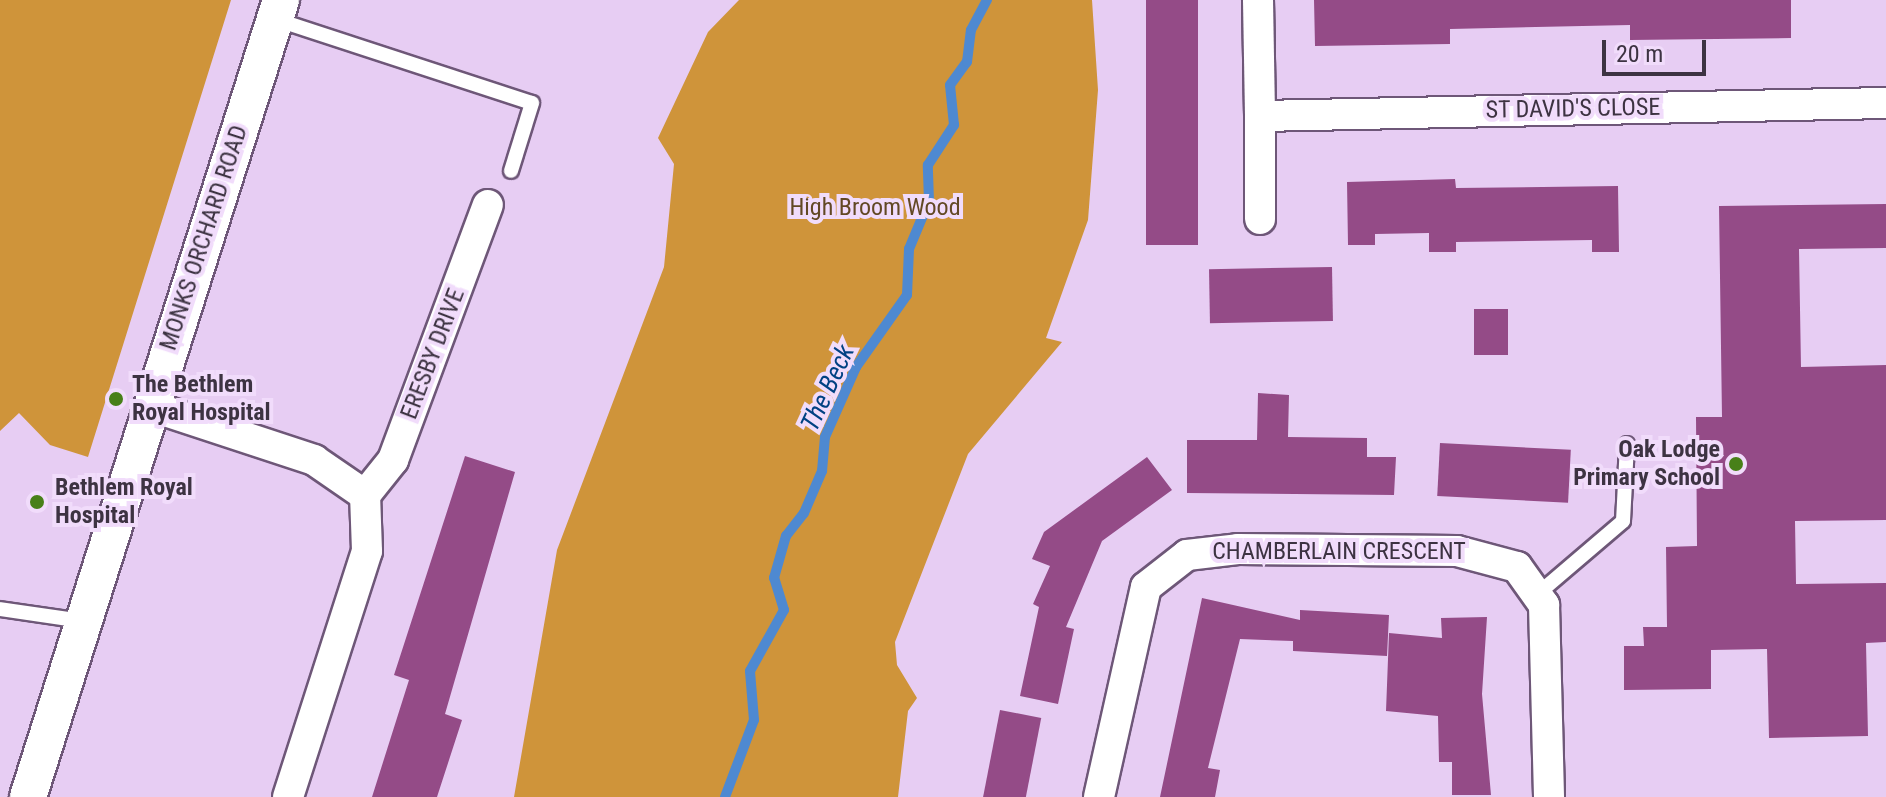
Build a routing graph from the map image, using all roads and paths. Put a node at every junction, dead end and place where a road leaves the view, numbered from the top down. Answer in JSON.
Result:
{"nodes":[{"id":1,"x":1258,"y":0,"type":"edge"},
{"id":2,"x":278,"y":10,"type":"edge"},
{"id":3,"x":1886,"y":103,"type":"edge"},
{"id":4,"x":1260,"y":116,"type":"junction"},
{"id":5,"x":511,"y":171,"type":"dead end"},
{"id":6,"x":488,"y":205,"type":"dead end"},
{"id":7,"x":1260,"y":219,"type":"dead end"},
{"id":8,"x":150,"y":406,"type":"junction"},
{"id":9,"x":1627,"y":444,"type":"dead end"},
{"id":10,"x":365,"y":495,"type":"junction"},
{"id":11,"x":1540,"y":592,"type":"junction"},
{"id":12,"x":0,"y":609,"type":"edge"},
{"id":13,"x":82,"y":621,"type":"junction"},
{"id":14,"x":28,"y":797,"type":"edge"},
{"id":15,"x":288,"y":797,"type":"edge"},
{"id":16,"x":1099,"y":797,"type":"edge"},
{"id":17,"x":1549,"y":797,"type":"edge"}],
"edges":[{"from":1,"to":4,"type":"street"},
{"from":2,"to":5,"type":"lane"},
{"from":2,"to":8,"type":"street","name":"MONKS ORCHARD ROAD"},
{"from":3,"to":4,"type":"street","name":"ST DAVID'S CLOSE"},
{"from":4,"to":7,"type":"street"},
{"from":6,"to":10,"type":"street","name":"ERESBY DRIVE"},
{"from":8,"to":10,"type":"street"},
{"from":8,"to":13,"type":"street","name":"MONKS ORCHARD ROAD"},
{"from":9,"to":11,"type":"lane"},
{"from":10,"to":15,"type":"street"},
{"from":11,"to":16,"type":"street","name":"CHAMBERLAIN CRESCENT"},
{"from":11,"to":17,"type":"street"},
{"from":12,"to":13,"type":"lane"},
{"from":13,"to":14,"type":"street","name":"MONKS ORCHARD ROAD"}]}
